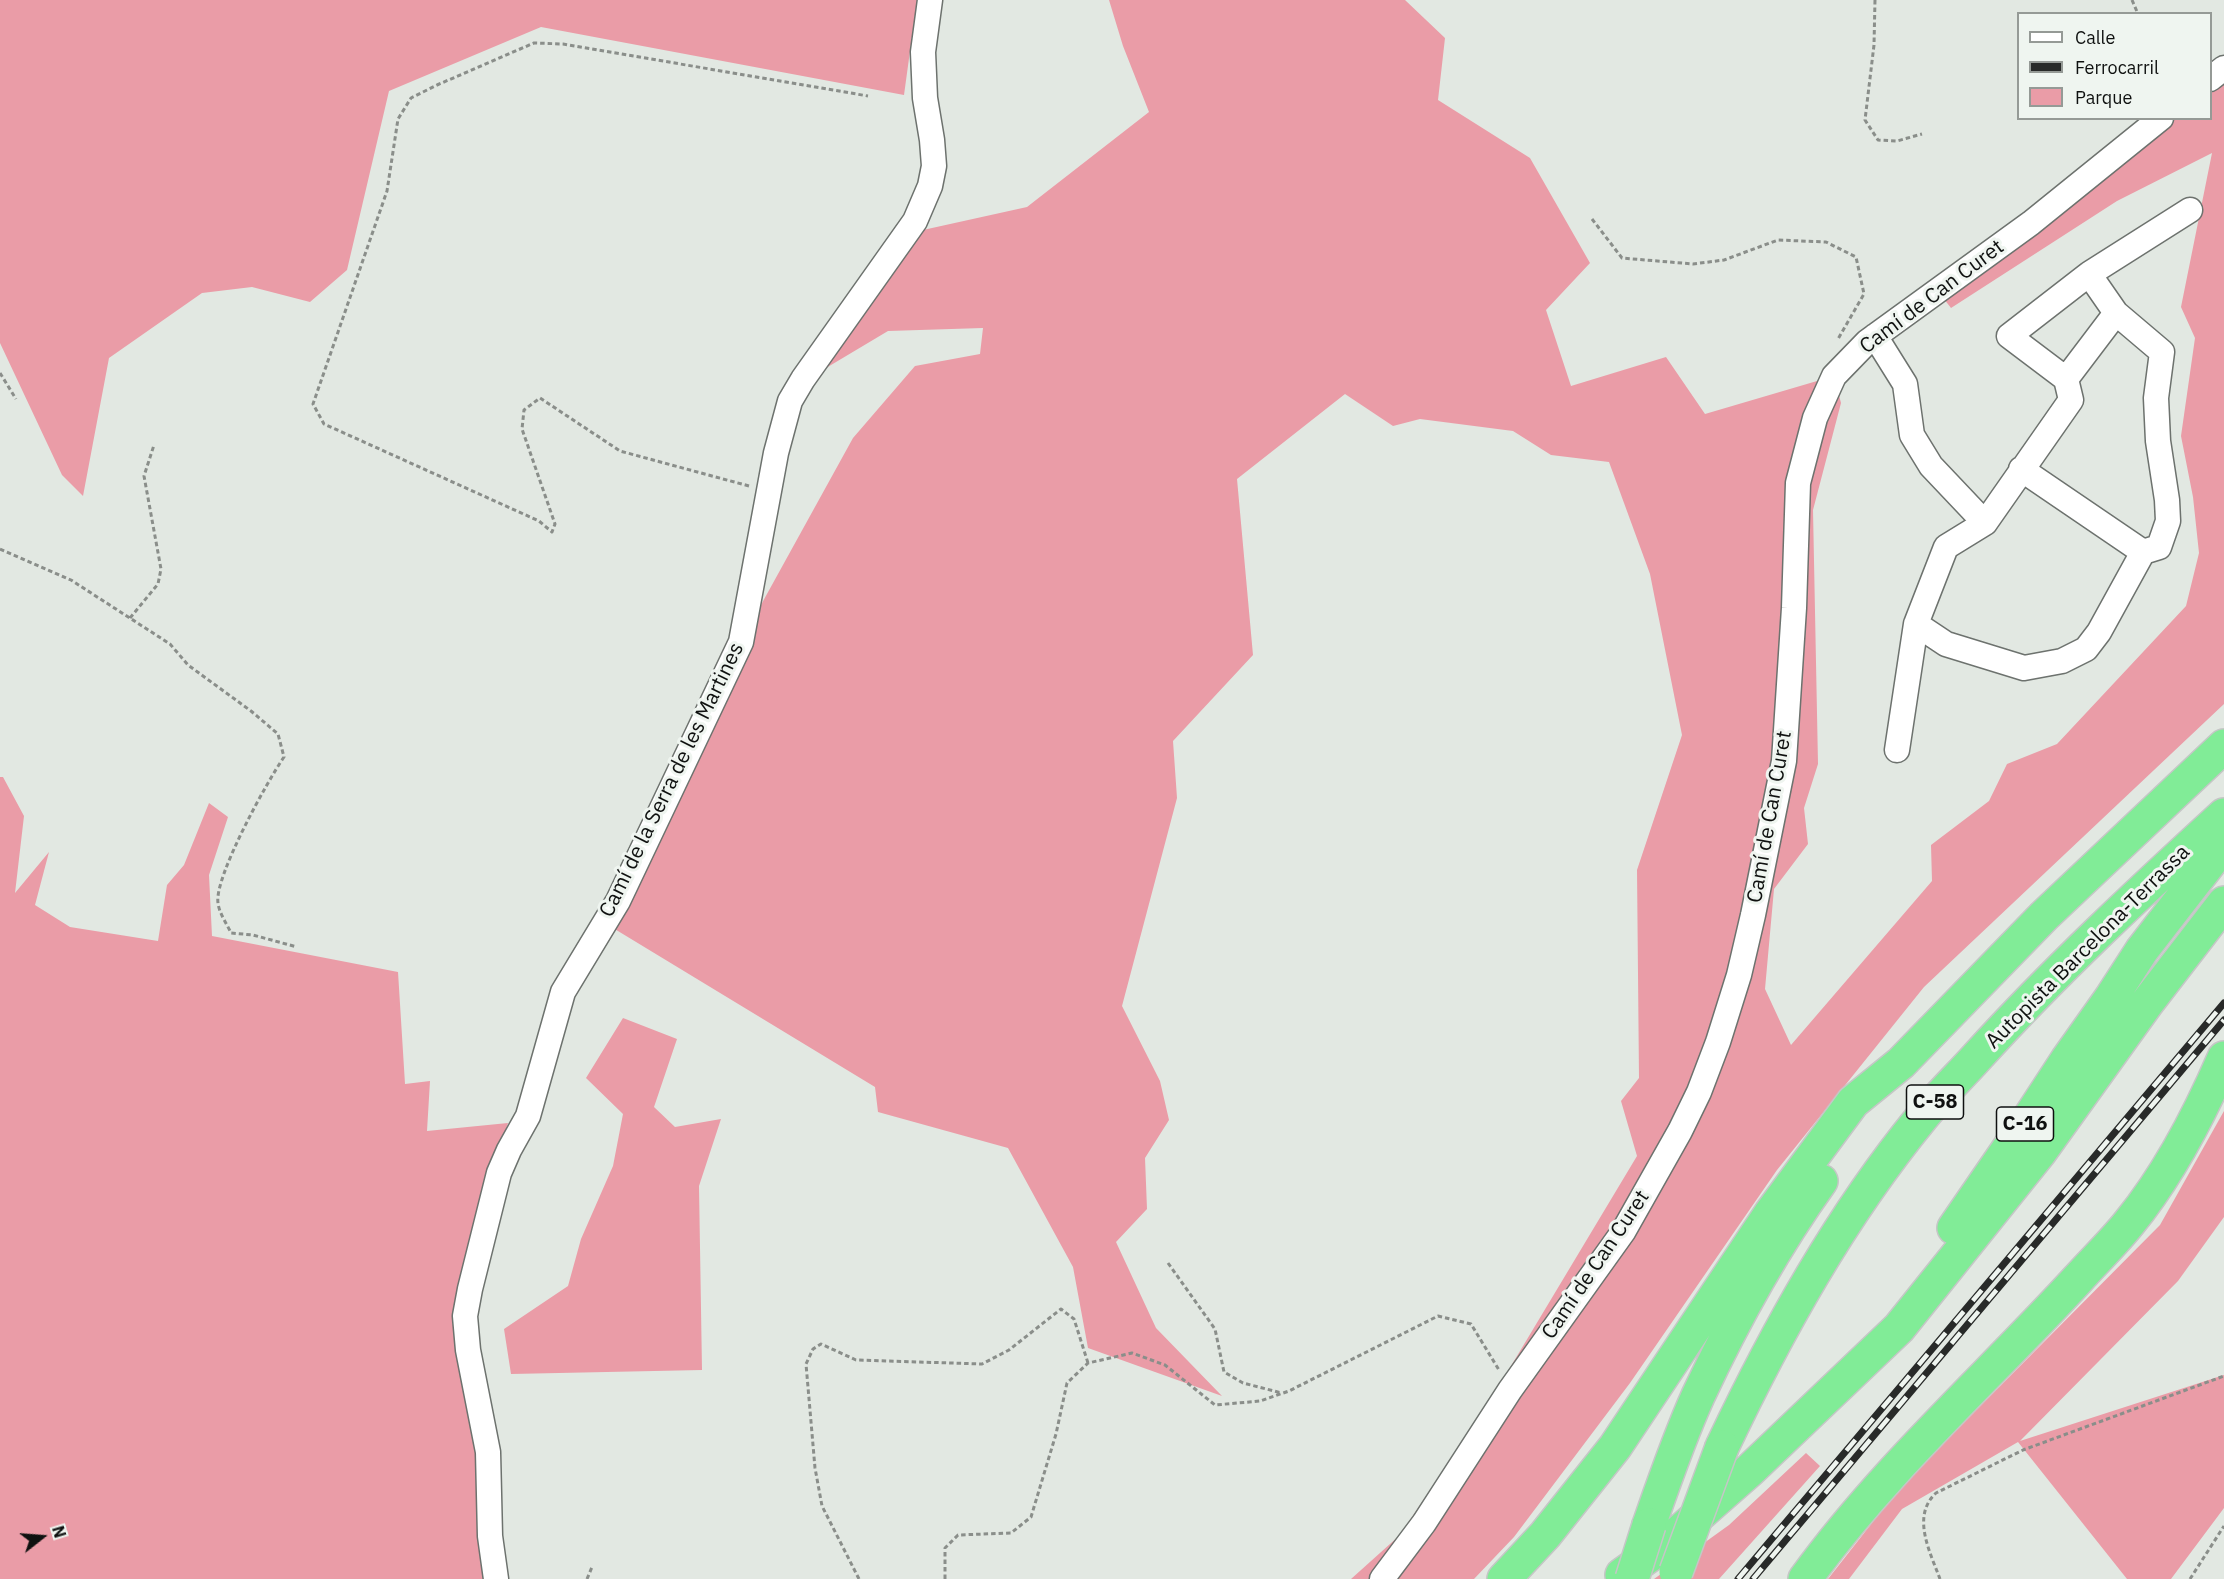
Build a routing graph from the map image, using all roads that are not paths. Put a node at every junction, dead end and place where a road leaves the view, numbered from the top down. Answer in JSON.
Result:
{"nodes":[{"id":1,"x":930,"y":0,"type":"edge"},
{"id":2,"x":2224,"y":68,"type":"edge"},
{"id":3,"x":2212,"y":78,"type":"edge"},
{"id":4,"x":2159,"y":120,"type":"edge"},
{"id":5,"x":2190,"y":210,"type":"dead end"},
{"id":6,"x":2089,"y":274,"type":"junction"},
{"id":7,"x":2116,"y":313,"type":"junction"},
{"id":8,"x":1875,"y":336,"type":"junction"},
{"id":9,"x":2066,"y":379,"type":"junction"},
{"id":10,"x":2021,"y":469,"type":"junction"},
{"id":11,"x":1985,"y":523,"type":"junction"},
{"id":12,"x":2143,"y":552,"type":"junction"},
{"id":13,"x":1916,"y":624,"type":"junction"},
{"id":14,"x":2224,"y":746,"type":"edge"},
{"id":15,"x":1897,"y":750,"type":"dead end"},
{"id":16,"x":2224,"y":815,"type":"edge"},
{"id":17,"x":2224,"y":844,"type":"edge"},
{"id":18,"x":2224,"y":903,"type":"edge"},
{"id":19,"x":2224,"y":1058,"type":"edge"},
{"id":20,"x":1902,"y":1063,"type":"junction"},
{"id":21,"x":1821,"y":1400,"type":"junction"},
{"id":22,"x":1675,"y":1575,"type":"edge"},
{"id":23,"x":496,"y":1579,"type":"edge"},
{"id":24,"x":1382,"y":1579,"type":"edge"},
{"id":25,"x":1504,"y":1579,"type":"edge"},
{"id":26,"x":1616,"y":1579,"type":"edge"},
{"id":27,"x":1632,"y":1579,"type":"edge"},
{"id":28,"x":1805,"y":1579,"type":"edge"}],
"edges":[{"from":1,"to":23,"type":"street","name":"Camí de la Serra de les Martines"},
{"from":2,"to":3,"type":"street"},
{"from":4,"to":8,"type":"street","name":"Camí de Can Curet"},
{"from":5,"to":6,"type":"street"},
{"from":6,"to":7,"type":"street"},
{"from":6,"to":9,"type":"street"},
{"from":7,"to":9,"type":"street"},
{"from":7,"to":12,"type":"street"},
{"from":8,"to":11,"type":"street"},
{"from":8,"to":24,"type":"street","name":"Camí de Can Curet"},
{"from":9,"to":10,"type":"street"},
{"from":10,"to":11,"type":"street"},
{"from":10,"to":12,"type":"street"},
{"from":11,"to":13,"type":"street"},
{"from":12,"to":13,"type":"street"},
{"from":13,"to":15,"type":"street"},
{"from":14,"to":20,"type":"highway"},
{"from":16,"to":22,"type":"highway","name":"Autopista Barcelona-Terrassa","number":"C-58","bridge":true},
{"from":17,"to":21,"type":"highway","number":"C-16"},
{"from":18,"to":21,"type":"highway"},
{"from":19,"to":28,"type":"highway"},
{"from":20,"to":25,"type":"highway"},
{"from":20,"to":27,"type":"highway","number":"C-58","bridge":true},
{"from":21,"to":26,"type":"highway","number":"C-16"}]}
